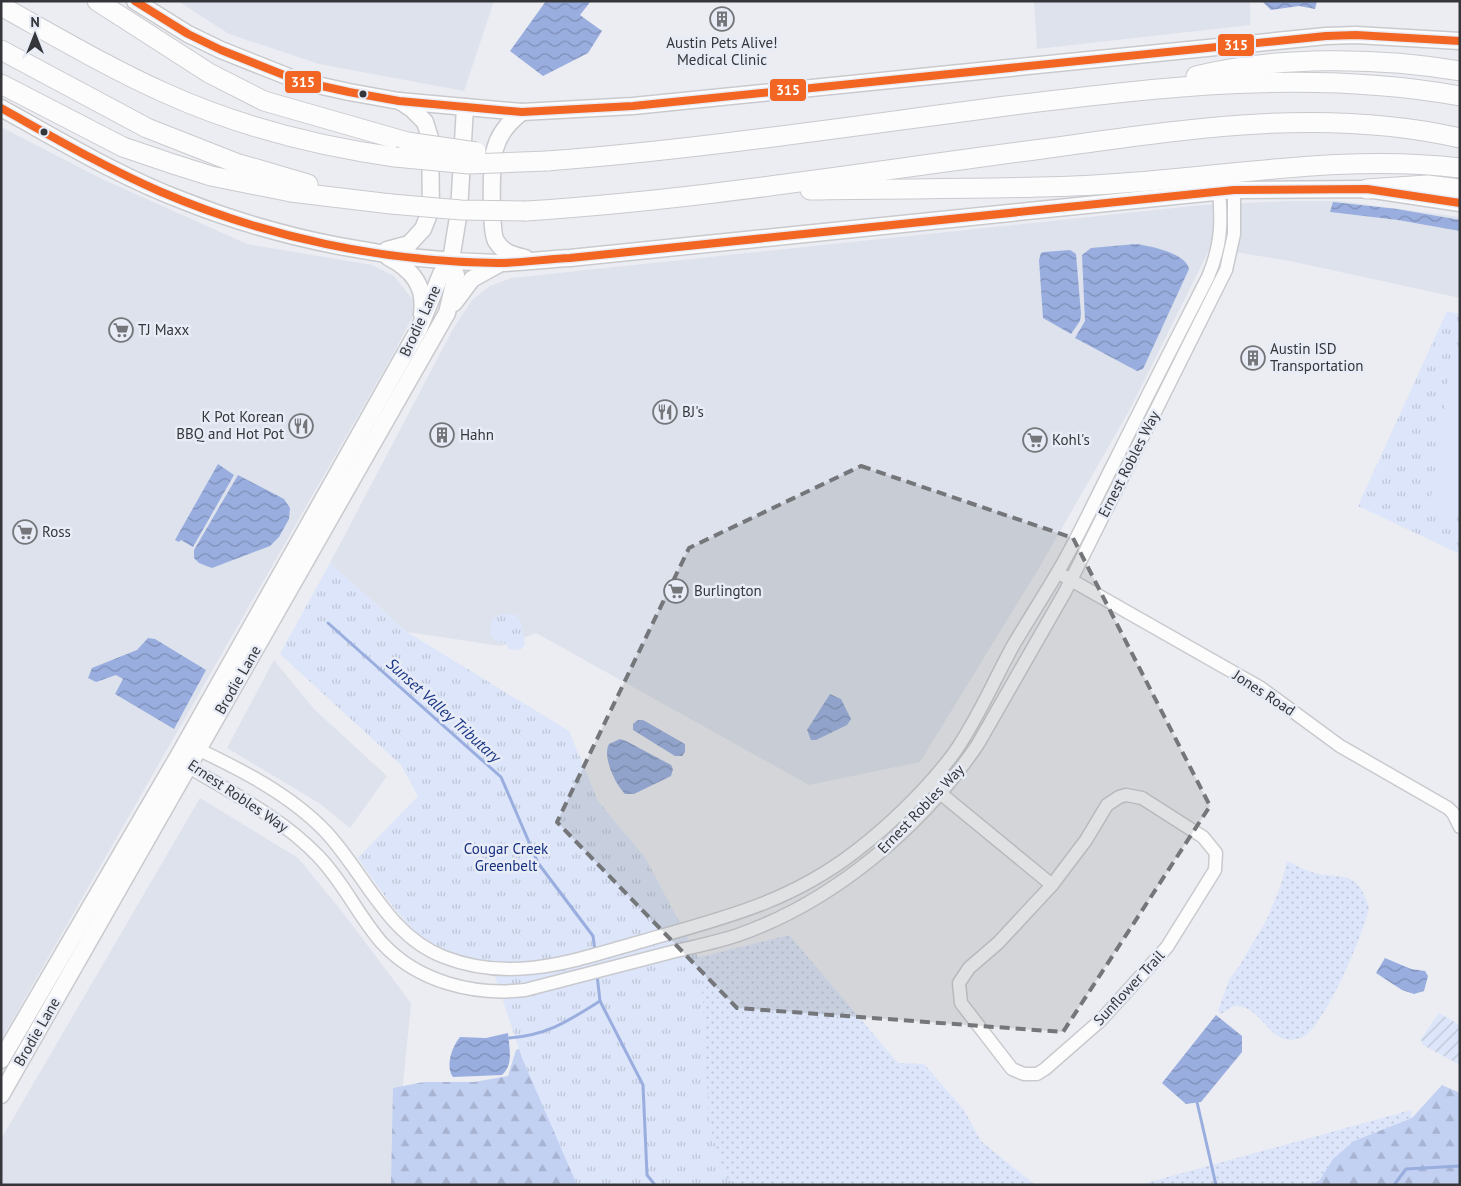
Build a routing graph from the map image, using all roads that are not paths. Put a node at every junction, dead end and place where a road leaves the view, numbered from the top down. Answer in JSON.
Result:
{"nodes":[{"id":1,"x":97,"y":1,"type":"edge"},
{"id":2,"x":135,"y":1,"type":"edge"},
{"id":3,"x":1,"y":6,"type":"edge"},
{"id":4,"x":1460,"y":41,"type":"edge"},
{"id":5,"x":1,"y":50,"type":"edge"},
{"id":6,"x":1460,"y":71,"type":"edge"},
{"id":7,"x":1,"y":84,"type":"edge"},
{"id":8,"x":1149,"y":88,"type":"junction"},
{"id":9,"x":1460,"y":96,"type":"edge"},
{"id":10,"x":399,"y":100,"type":"junction"},
{"id":11,"x":464,"y":107,"type":"junction"},
{"id":12,"x":1,"y":108,"type":"edge"},
{"id":13,"x":522,"y":112,"type":"junction"},
{"id":14,"x":1460,"y":138,"type":"edge"},
{"id":15,"x":547,"y":161,"type":"junction"},
{"id":16,"x":1460,"y":168,"type":"edge"},
{"id":17,"x":1460,"y":188,"type":"edge"},
{"id":18,"x":736,"y":189,"type":"junction"},
{"id":19,"x":1368,"y":189,"type":"junction"},
{"id":20,"x":1226,"y":191,"type":"junction"},
{"id":21,"x":359,"y":199,"type":"junction"},
{"id":22,"x":1460,"y":203,"type":"edge"},
{"id":23,"x":380,"y":252,"type":"junction"},
{"id":24,"x":451,"y":260,"type":"junction"},
{"id":25,"x":534,"y":261,"type":"junction"},
{"id":26,"x":500,"y":263,"type":"junction"},
{"id":27,"x":447,"y":313,"type":"junction"},
{"id":28,"x":419,"y":329,"type":"junction"},
{"id":29,"x":1121,"y":448,"type":"junction"},
{"id":30,"x":1134,"y":454,"type":"junction"},
{"id":31,"x":318,"y":507,"type":"junction"},
{"id":32,"x":1082,"y":526,"type":"junction"},
{"id":33,"x":1094,"y":532,"type":"junction"},
{"id":34,"x":1057,"y":572,"type":"junction"},
{"id":35,"x":297,"y":577,"type":"junction"},
{"id":36,"x":1070,"y":580,"type":"junction"},
{"id":37,"x":188,"y":753,"type":"junction"},
{"id":38,"x":928,"y":783,"type":"junction"},
{"id":39,"x":939,"y":792,"type":"junction"},
{"id":40,"x":1460,"y":827,"type":"edge"},
{"id":41,"x":1052,"y":885,"type":"junction"},
{"id":42,"x":55,"y":968,"type":"junction"},
{"id":43,"x":21,"y":1027,"type":"junction"},
{"id":44,"x":33,"y":1039,"type":"junction"},
{"id":45,"x":1,"y":1060,"type":"edge"},
{"id":46,"x":1,"y":1094,"type":"edge"}],
"edges":[{"from":1,"to":15,"type":"highway","bridge":true},
{"from":2,"to":10,"type":"main road"},
{"from":3,"to":15,"type":"highway","bridge":true},
{"from":4,"to":13,"type":"main road"},
{"from":5,"to":21,"type":"highway"},
{"from":6,"to":8,"type":"highway"},
{"from":7,"to":21,"type":"highway"},
{"from":8,"to":9,"type":"highway"},
{"from":8,"to":15,"type":"highway"},
{"from":10,"to":11,"type":"main road"},
{"from":10,"to":23,"type":"main road"},
{"from":11,"to":13,"type":"main road"},
{"from":11,"to":24,"type":"main road","name":"Brodie Lane"},
{"from":12,"to":23,"type":"main road"},
{"from":13,"to":25,"type":"main road"},
{"from":14,"to":18,"type":"highway"},
{"from":16,"to":18,"type":"highway"},
{"from":17,"to":19,"type":"highway"},
{"from":18,"to":21,"type":"highway","bridge":true},
{"from":19,"to":20,"type":"main road"},
{"from":19,"to":22,"type":"main road"},
{"from":20,"to":25,"type":"main road"},
{"from":20,"to":29,"type":"street","name":"Ernest Robles Way"},
{"from":20,"to":30,"type":"street","name":"Ernest Robles Way"},
{"from":23,"to":24,"type":"main road"},
{"from":23,"to":28,"type":"main road"},
{"from":24,"to":26,"type":"main road"},
{"from":24,"to":27,"type":"main road","name":"Brodie Lane"},
{"from":24,"to":28,"type":"main road","name":"Brodie Lane"},
{"from":25,"to":26,"type":"main road"},
{"from":26,"to":27,"type":"main road"},
{"from":27,"to":35,"type":"main road","name":"Brodie Lane"},
{"from":28,"to":31,"type":"main road","name":"Brodie Lane"},
{"from":29,"to":30,"type":"street"},
{"from":29,"to":32,"type":"street","name":"Ernest Robles Way"},
{"from":30,"to":33,"type":"street","name":"Ernest Robles Way"},
{"from":31,"to":35,"type":"main road"},
{"from":31,"to":37,"type":"main road","name":"Brodie Lane"},
{"from":32,"to":33,"type":"street"},
{"from":32,"to":34,"type":"street","name":"Ernest Robles Way"},
{"from":33,"to":36,"type":"street","name":"Ernest Robles Way"},
{"from":34,"to":36,"type":"street","name":"Jones Road"},
{"from":34,"to":38,"type":"street","name":"Ernest Robles Way"},
{"from":35,"to":37,"type":"main road","name":"Brodie Lane"},
{"from":36,"to":39,"type":"street","name":"Ernest Robles Way"},
{"from":36,"to":40,"type":"street","name":"Jones Road"},
{"from":37,"to":38,"type":"street","name":"Ernest Robles Way"},
{"from":37,"to":39,"type":"street","name":"Ernest Robles Way"},
{"from":37,"to":42,"type":"main road","name":"Brodie Lane"},
{"from":37,"to":44,"type":"main road","name":"Brodie Lane"},
{"from":38,"to":39,"type":"street"},
{"from":39,"to":41,"type":"street"},
{"from":41,"to":41,"type":"street","name":"Sunflower Trail"},
{"from":42,"to":43,"type":"main road","name":"Brodie Lane"},
{"from":42,"to":44,"type":"main road"},
{"from":43,"to":45,"type":"main road","name":"Brodie Lane"},
{"from":43,"to":46,"type":"main road"},
{"from":44,"to":46,"type":"main road","name":"Brodie Lane"}]}
